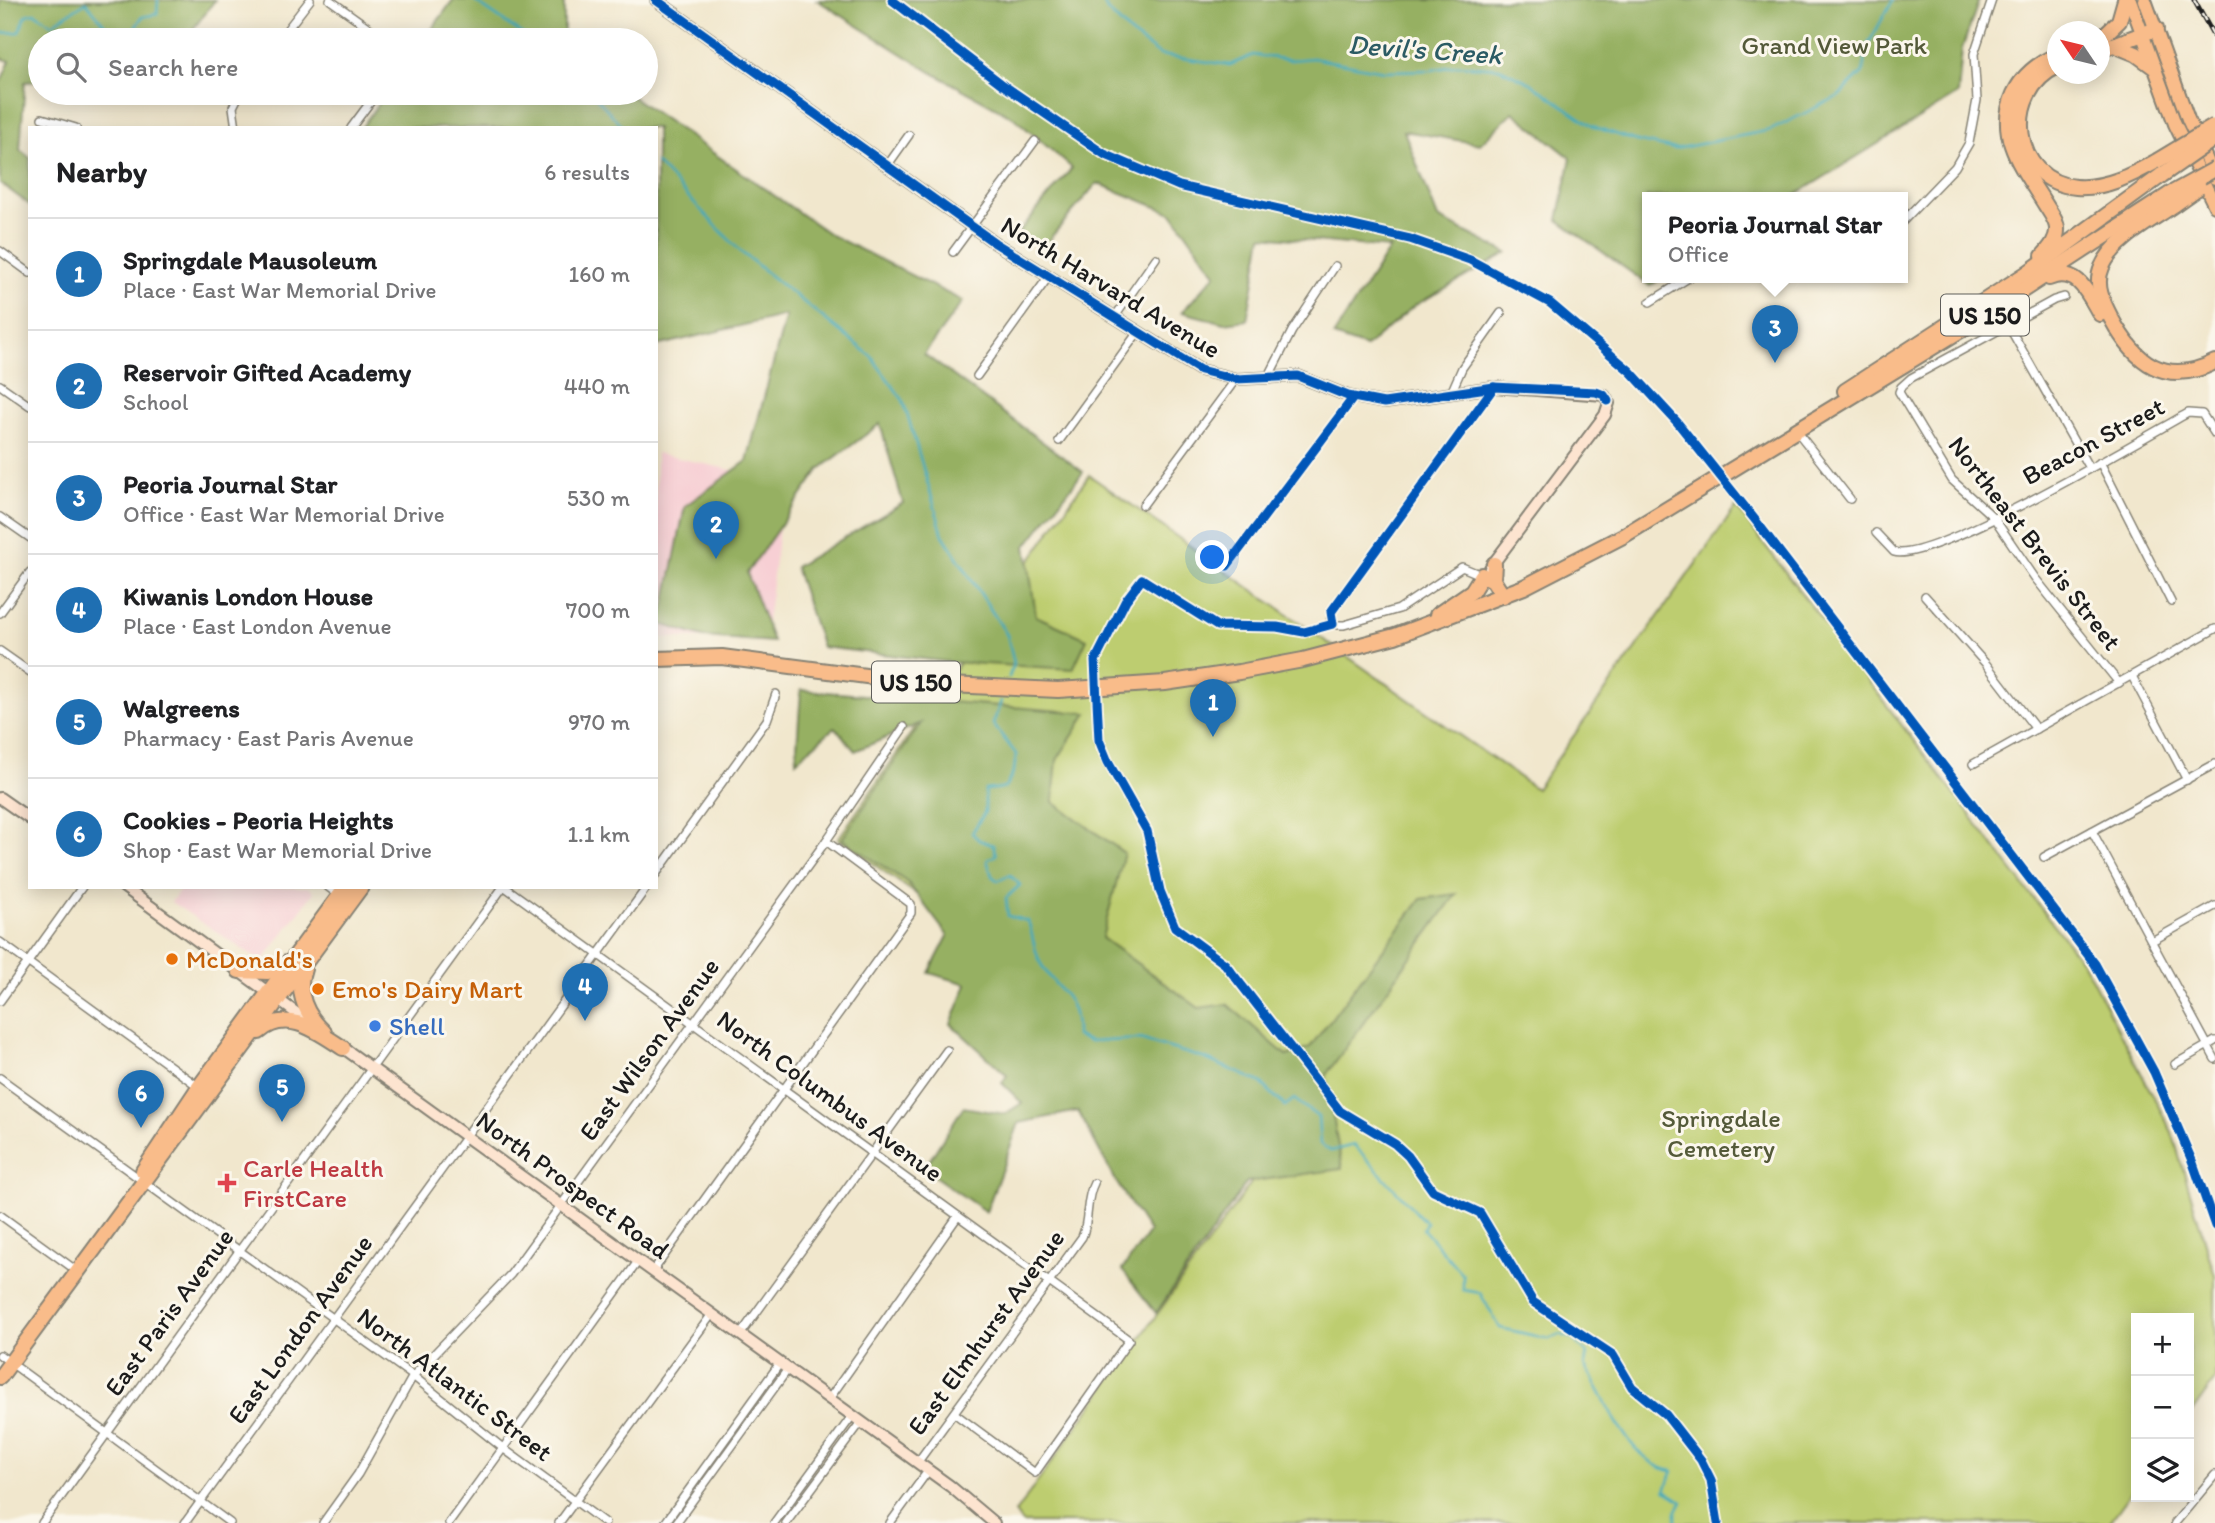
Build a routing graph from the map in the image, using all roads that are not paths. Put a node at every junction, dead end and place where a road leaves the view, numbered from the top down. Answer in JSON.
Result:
{"nodes":[{"id":1,"x":310,"y":0,"type":"edge"},
{"id":2,"x":330,"y":0,"type":"edge"},
{"id":3,"x":656,"y":0,"type":"edge"},
{"id":4,"x":1992,"y":0,"type":"edge"},
{"id":5,"x":2128,"y":0,"type":"edge"},
{"id":6,"x":2146,"y":0,"type":"edge"},
{"id":7,"x":2147,"y":27,"type":"junction"},
{"id":8,"x":288,"y":28,"type":"edge"},
{"id":9,"x":369,"y":28,"type":"edge"},
{"id":10,"x":2110,"y":33,"type":"edge"},
{"id":11,"x":2110,"y":39,"type":"edge"},
{"id":12,"x":2110,"y":43,"type":"edge"},
{"id":13,"x":2047,"y":60,"type":"edge"},
{"id":14,"x":2154,"y":67,"type":"junction"},
{"id":15,"x":2047,"y":74,"type":"edge"},
{"id":16,"x":234,"y":105,"type":"edge"},
{"id":17,"x":368,"y":105,"type":"edge"},
{"id":18,"x":42,"y":118,"type":"dead end"},
{"id":19,"x":69,"y":126,"type":"edge"},
{"id":20,"x":236,"y":126,"type":"edge"},
{"id":21,"x":352,"y":126,"type":"edge"},
{"id":22,"x":2215,"y":126,"type":"edge"},
{"id":23,"x":909,"y":135,"type":"dead end"},
{"id":24,"x":2215,"y":138,"type":"edge"},
{"id":25,"x":1035,"y":141,"type":"dead end"},
{"id":26,"x":887,"y":166,"type":"junction"},
{"id":27,"x":2215,"y":169,"type":"edge"},
{"id":28,"x":2215,"y":177,"type":"edge"},
{"id":29,"x":2173,"y":199,"type":"junction"},
{"id":30,"x":2215,"y":206,"type":"edge"},
{"id":31,"x":1908,"y":216,"type":"edge"},
{"id":32,"x":973,"y":227,"type":"junction"},
{"id":33,"x":0,"y":251,"type":"edge"},
{"id":34,"x":953,"y":252,"type":"dead end"},
{"id":35,"x":1156,"y":258,"type":"dead end"},
{"id":36,"x":1335,"y":266,"type":"dead end"},
{"id":37,"x":28,"y":272,"type":"edge"},
{"id":38,"x":1049,"y":276,"type":"junction"},
{"id":39,"x":1680,"y":283,"type":"edge"},
{"id":40,"x":2000,"y":298,"type":"junction"},
{"id":41,"x":2064,"y":298,"type":"dead end"},
{"id":42,"x":1650,"y":302,"type":"dead end"},
{"id":43,"x":1501,"y":313,"type":"dead end"},
{"id":44,"x":1115,"y":318,"type":"junction"},
{"id":45,"x":2008,"y":325,"type":"junction"},
{"id":46,"x":1138,"y":332,"type":"junction"},
{"id":47,"x":2214,"y":368,"type":"edge"},
{"id":48,"x":977,"y":376,"type":"dead end"},
{"id":49,"x":1269,"y":376,"type":"junction"},
{"id":50,"x":1236,"y":379,"type":"junction"},
{"id":51,"x":0,"y":385,"type":"edge"},
{"id":52,"x":1494,"y":387,"type":"junction"},
{"id":53,"x":1451,"y":393,"type":"junction"},
{"id":54,"x":1353,"y":398,"type":"junction"},
{"id":55,"x":28,"y":405,"type":"edge"},
{"id":56,"x":1795,"y":429,"type":"junction"},
{"id":57,"x":2215,"y":434,"type":"edge"},
{"id":58,"x":1059,"y":441,"type":"dead end"},
{"id":59,"x":2100,"y":462,"type":"junction"},
{"id":60,"x":2089,"y":468,"type":"junction"},
{"id":61,"x":1850,"y":499,"type":"dead end"},
{"id":62,"x":1143,"y":505,"type":"dead end"},
{"id":63,"x":0,"y":517,"type":"edge"},
{"id":64,"x":1994,"y":518,"type":"junction"},
{"id":65,"x":1876,"y":533,"type":"dead end"},
{"id":66,"x":28,"y":537,"type":"edge"},
{"id":67,"x":1494,"y":564,"type":"joint"},
{"id":68,"x":1227,"y":566,"type":"dead end"},
{"id":69,"x":28,"y":575,"type":"edge"},
{"id":70,"x":1487,"y":577,"type":"junction"},
{"id":71,"x":1503,"y":596,"type":"junction"},
{"id":72,"x":1925,"y":596,"type":"dead end"},
{"id":73,"x":2171,"y":602,"type":"dead end"},
{"id":74,"x":0,"y":613,"type":"edge"},
{"id":75,"x":2215,"y":629,"type":"edge"},
{"id":76,"x":1390,"y":637,"type":"junction"},
{"id":77,"x":0,"y":651,"type":"edge"},
{"id":78,"x":658,"y":659,"type":"edge"},
{"id":79,"x":28,"y":671,"type":"edge"},
{"id":80,"x":2132,"y":676,"type":"junction"},
{"id":81,"x":2119,"y":683,"type":"junction"},
{"id":82,"x":776,"y":694,"type":"dead end"},
{"id":83,"x":904,"y":727,"type":"dead end"},
{"id":84,"x":2036,"y":729,"type":"junction"},
{"id":85,"x":1973,"y":764,"type":"dead end"},
{"id":86,"x":2215,"y":764,"type":"edge"},
{"id":87,"x":2187,"y":780,"type":"junction"},
{"id":88,"x":0,"y":798,"type":"edge"},
{"id":89,"x":28,"y":818,"type":"edge"},
{"id":90,"x":2092,"y":831,"type":"junction"},
{"id":91,"x":826,"y":841,"type":"junction"},
{"id":92,"x":2043,"y":857,"type":"dead end"},
{"id":93,"x":658,"y":871,"type":"edge"},
{"id":94,"x":81,"y":889,"type":"edge"},
{"id":95,"x":127,"y":889,"type":"edge"},
{"id":96,"x":360,"y":889,"type":"edge"},
{"id":97,"x":503,"y":889,"type":"edge"},
{"id":98,"x":507,"y":889,"type":"edge"},
{"id":99,"x":646,"y":889,"type":"edge"},
{"id":100,"x":338,"y":890,"type":"edge"},
{"id":101,"x":2215,"y":906,"type":"edge"},
{"id":102,"x":2152,"y":941,"type":"junction"},
{"id":103,"x":0,"y":942,"type":"edge"},
{"id":104,"x":598,"y":954,"type":"junction"},
{"id":105,"x":312,"y":955,"type":"junction"},
{"id":106,"x":291,"y":960,"type":"junction"},
{"id":107,"x":28,"y":962,"type":"junction"},
{"id":108,"x":239,"y":971,"type":"junction"},
{"id":109,"x":274,"y":996,"type":"junction"},
{"id":110,"x":0,"y":1001,"type":"edge"},
{"id":111,"x":694,"y":1023,"type":"junction"},
{"id":112,"x":331,"y":1038,"type":"junction"},
{"id":113,"x":2211,"y":1043,"type":"edge"},
{"id":114,"x":343,"y":1048,"type":"junction"},
{"id":115,"x":947,"y":1050,"type":"dead end"},
{"id":116,"x":2215,"y":1059,"type":"edge"},
{"id":117,"x":2175,"y":1064,"type":"dead end"},
{"id":118,"x":373,"y":1068,"type":"junction"},
{"id":119,"x":0,"y":1079,"type":"edge"},
{"id":120,"x":219,"y":1082,"type":"junction"},
{"id":121,"x":199,"y":1087,"type":"junction"},
{"id":122,"x":784,"y":1089,"type":"junction"},
{"id":123,"x":466,"y":1136,"type":"junction"},
{"id":124,"x":872,"y":1152,"type":"junction"},
{"id":125,"x":142,"y":1180,"type":"junction"},
{"id":126,"x":1094,"y":1183,"type":"dead end"},
{"id":127,"x":562,"y":1205,"type":"junction"},
{"id":128,"x":0,"y":1215,"type":"edge"},
{"id":129,"x":958,"y":1216,"type":"junction"},
{"id":130,"x":239,"y":1250,"type":"junction"},
{"id":131,"x":639,"y":1261,"type":"junction"},
{"id":132,"x":77,"y":1271,"type":"junction"},
{"id":133,"x":653,"y":1271,"type":"junction"},
{"id":134,"x":1049,"y":1281,"type":"junction"},
{"id":135,"x":712,"y":1314,"type":"junction"},
{"id":136,"x":334,"y":1319,"type":"junction"},
{"id":137,"x":740,"y":1335,"type":"junction"},
{"id":138,"x":5,"y":1359,"type":"edge"},
{"id":139,"x":784,"y":1366,"type":"junction"},
{"id":140,"x":413,"y":1376,"type":"junction"},
{"id":141,"x":0,"y":1377,"type":"edge"},
{"id":142,"x":829,"y":1399,"type":"junction"},
{"id":143,"x":954,"y":1413,"type":"junction"},
{"id":144,"x":856,"y":1419,"type":"junction"},
{"id":145,"x":107,"y":1434,"type":"junction"},
{"id":146,"x":503,"y":1449,"type":"junction"},
{"id":147,"x":918,"y":1463,"type":"junction"},
{"id":148,"x":928,"y":1471,"type":"junction"},
{"id":149,"x":2215,"y":1475,"type":"edge"},
{"id":150,"x":201,"y":1501,"type":"junction"},
{"id":151,"x":575,"y":1501,"type":"junction"},
{"id":152,"x":42,"y":1523,"type":"edge"},
{"id":153,"x":185,"y":1523,"type":"edge"},
{"id":154,"x":230,"y":1523,"type":"edge"},
{"id":155,"x":323,"y":1523,"type":"edge"},
{"id":156,"x":449,"y":1523,"type":"edge"},
{"id":157,"x":559,"y":1523,"type":"edge"},
{"id":158,"x":605,"y":1523,"type":"edge"},
{"id":159,"x":665,"y":1523,"type":"edge"},
{"id":160,"x":676,"y":1523,"type":"edge"},
{"id":161,"x":775,"y":1523,"type":"edge"},
{"id":162,"x":786,"y":1523,"type":"edge"},
{"id":163,"x":890,"y":1523,"type":"edge"},
{"id":164,"x":994,"y":1523,"type":"edge"},
{"id":165,"x":2175,"y":1523,"type":"edge"}],
"edges":[{"from":1,"to":8,"type":"street"},
{"from":2,"to":9,"type":"street"},
{"from":3,"to":26,"type":"street","name":"North Harvard Avenue"},
{"from":4,"to":31,"type":"street"},
{"from":5,"to":7,"type":"main road"},
{"from":5,"to":10,"type":"highway"},
{"from":6,"to":7,"type":"main road"},
{"from":7,"to":11,"type":"highway"},
{"from":7,"to":14,"type":"main road"},
{"from":7,"to":28,"type":"main road"},
{"from":12,"to":14,"type":"highway"},
{"from":13,"to":40,"type":"highway"},
{"from":14,"to":30,"type":"main road"},
{"from":15,"to":22,"type":"highway","bridge":true},
{"from":16,"to":20,"type":"street"},
{"from":17,"to":21,"type":"street"},
{"from":18,"to":19,"type":"street"},
{"from":23,"to":26,"type":"street"},
{"from":24,"to":40,"type":"highway","number":"US 150","bridge":true},
{"from":25,"to":32,"type":"street"},
{"from":26,"to":32,"type":"street","name":"North Harvard Avenue"},
{"from":27,"to":29,"type":"highway","number":"US 150","bridge":true},
{"from":28,"to":29,"type":"highway","bridge":true},
{"from":29,"to":40,"type":"highway","number":"US 150"},
{"from":29,"to":47,"type":"highway"},
{"from":32,"to":34,"type":"street"},
{"from":32,"to":38,"type":"street","name":"North Harvard Avenue"},
{"from":33,"to":37,"type":"street"},
{"from":35,"to":44,"type":"street"},
{"from":36,"to":49,"type":"street"},
{"from":38,"to":44,"type":"street","name":"North Harvard Avenue"},
{"from":38,"to":48,"type":"street"},
{"from":39,"to":42,"type":"street"},
{"from":40,"to":47,"type":"highway"},
{"from":40,"to":56,"type":"highway","number":"US 150"},
{"from":41,"to":45,"type":"street"},
{"from":43,"to":53,"type":"street"},
{"from":44,"to":46,"type":"street","name":"North Harvard Avenue"},
{"from":45,"to":60,"type":"street"},
{"from":45,"to":64,"type":"street","name":"Northeast Brevis Street"},
{"from":46,"to":50,"type":"street","name":"North Harvard Avenue"},
{"from":46,"to":58,"type":"street"},
{"from":49,"to":50,"type":"street","name":"North Harvard Avenue"},
{"from":49,"to":54,"type":"street","name":"North Harvard Avenue"},
{"from":50,"to":62,"type":"street"},
{"from":51,"to":55,"type":"street"},
{"from":52,"to":53,"type":"street","name":"North Harvard Avenue"},
{"from":52,"to":67,"type":"street","name":"North Harvard Avenue"},
{"from":52,"to":70,"type":"street"},
{"from":53,"to":54,"type":"street","name":"North Harvard Avenue"},
{"from":54,"to":68,"type":"street"},
{"from":56,"to":61,"type":"street"},
{"from":56,"to":71,"type":"highway","number":"US 150"},
{"from":57,"to":59,"type":"street","name":"Beacon Street"},
{"from":59,"to":60,"type":"street","name":"Beacon Street"},
{"from":59,"to":73,"type":"street"},
{"from":60,"to":64,"type":"street","name":"Beacon Street"},
{"from":63,"to":66,"type":"street"},
{"from":64,"to":65,"type":"street","name":"Beacon Street"},
{"from":64,"to":81,"type":"street","name":"Northeast Brevis Street"},
{"from":67,"to":70,"type":"highway"},
{"from":69,"to":74,"type":"street"},
{"from":70,"to":71,"type":"highway"},
{"from":70,"to":76,"type":"highway"},
{"from":71,"to":76,"type":"highway","number":"US 150"},
{"from":72,"to":84,"type":"street"},
{"from":75,"to":80,"type":"street"},
{"from":76,"to":78,"type":"highway","number":"US 150"},
{"from":77,"to":79,"type":"street"},
{"from":80,"to":81,"type":"street"},
{"from":80,"to":87,"type":"street","name":"Northeast Brevis Street"},
{"from":81,"to":84,"type":"street"},
{"from":82,"to":93,"type":"street"},
{"from":83,"to":91,"type":"street","name":"East Wilson Avenue"},
{"from":84,"to":85,"type":"street"},
{"from":86,"to":87,"type":"street"},
{"from":87,"to":90,"type":"street"},
{"from":88,"to":89,"type":"street"},
{"from":90,"to":92,"type":"street"},
{"from":90,"to":102,"type":"street"},
{"from":91,"to":111,"type":"street","name":"East Wilson Avenue"},
{"from":91,"to":122,"type":"street"},
{"from":94,"to":107,"type":"street"},
{"from":95,"to":108,"type":"street","name":"North Prospect Road"},
{"from":96,"to":105,"type":"highway"},
{"from":97,"to":118,"type":"street","name":"East Paris Avenue"},
{"from":98,"to":104,"type":"street","name":"North Columbus Avenue"},
{"from":99,"to":104,"type":"street","name":"East London Avenue"},
{"from":100,"to":106,"type":"highway"},
{"from":101,"to":102,"type":"street"},
{"from":102,"to":113,"type":"street"},
{"from":103,"to":107,"type":"street"},
{"from":104,"to":111,"type":"street","name":"North Columbus Avenue"},
{"from":104,"to":123,"type":"street","name":"East London Avenue"},
{"from":105,"to":109,"type":"highway"},
{"from":105,"to":112,"type":"highway"},
{"from":106,"to":108,"type":"highway"},
{"from":106,"to":109,"type":"highway"},
{"from":107,"to":110,"type":"street"},
{"from":107,"to":121,"type":"street"},
{"from":108,"to":109,"type":"street","name":"North Prospect Road"},
{"from":109,"to":112,"type":"street","name":"North Prospect Road"},
{"from":109,"to":120,"type":"highway"},
{"from":109,"to":121,"type":"highway"},
{"from":111,"to":122,"type":"street","name":"North Columbus Avenue"},
{"from":111,"to":127,"type":"street","name":"East Wilson Avenue"},
{"from":112,"to":114,"type":"street","name":"North Prospect Road"},
{"from":113,"to":116,"type":"street"},
{"from":113,"to":117,"type":"street"},
{"from":114,"to":118,"type":"street","name":"North Prospect Road"},
{"from":114,"to":120,"type":"highway"},
{"from":115,"to":124,"type":"street"},
{"from":118,"to":123,"type":"street","name":"North Prospect Road"},
{"from":118,"to":130,"type":"street","name":"East Paris Avenue"},
{"from":119,"to":125,"type":"street","name":"North Atlantic Street"},
{"from":120,"to":125,"type":"highway"},
{"from":121,"to":125,"type":"highway"},
{"from":122,"to":124,"type":"street","name":"North Columbus Avenue"},
{"from":122,"to":133,"type":"street"},
{"from":123,"to":127,"type":"street","name":"North Prospect Road"},
{"from":123,"to":136,"type":"street","name":"East London Avenue"},
{"from":124,"to":129,"type":"street","name":"North Columbus Avenue"},
{"from":124,"to":137,"type":"street"},
{"from":125,"to":130,"type":"street","name":"North Atlantic Street"},
{"from":125,"to":132,"type":"highway"},
{"from":126,"to":134,"type":"street","name":"East Elmhurst Avenue"},
{"from":127,"to":131,"type":"street","name":"North Prospect Road"},
{"from":127,"to":140,"type":"street","name":"East Wilson Avenue"},
{"from":128,"to":132,"type":"street"},
{"from":129,"to":134,"type":"street","name":"North Columbus Avenue"},
{"from":129,"to":142,"type":"street"},
{"from":130,"to":136,"type":"street","name":"North Atlantic Street"},
{"from":130,"to":145,"type":"street","name":"East Paris Avenue"},
{"from":131,"to":133,"type":"street","name":"North Prospect Road"},
{"from":131,"to":146,"type":"street"},
{"from":132,"to":138,"type":"highway"},
{"from":133,"to":135,"type":"street","name":"North Prospect Road"},
{"from":134,"to":143,"type":"street","name":"East Elmhurst Avenue"},
{"from":134,"to":143,"type":"street","name":"North Columbus Avenue"},
{"from":135,"to":137,"type":"street","name":"North Prospect Road"},
{"from":135,"to":151,"type":"street"},
{"from":136,"to":140,"type":"street","name":"North Atlantic Street"},
{"from":136,"to":150,"type":"street","name":"East London Avenue"},
{"from":137,"to":139,"type":"street","name":"North Prospect Road"},
{"from":138,"to":141,"type":"highway"},
{"from":138,"to":145,"type":"street"},
{"from":139,"to":142,"type":"street","name":"North Prospect Road"},
{"from":139,"to":159,"type":"street"},
{"from":139,"to":160,"type":"street"},
{"from":140,"to":146,"type":"street","name":"North Atlantic Street"},
{"from":140,"to":155,"type":"street","name":"East Wilson Avenue"},
{"from":142,"to":144,"type":"street","name":"North Prospect Road"},
{"from":143,"to":147,"type":"street","name":"East Elmhurst Avenue"},
{"from":144,"to":147,"type":"street","name":"North Prospect Road"},
{"from":144,"to":161,"type":"street"},
{"from":144,"to":162,"type":"street"},
{"from":145,"to":150,"type":"street"},
{"from":145,"to":152,"type":"street","name":"East Paris Avenue"},
{"from":146,"to":151,"type":"street","name":"North Atlantic Street"},
{"from":146,"to":156,"type":"street"},
{"from":147,"to":148,"type":"street","name":"North Prospect Road"},
{"from":148,"to":163,"type":"street","name":"East Elmhurst Avenue"},
{"from":148,"to":164,"type":"street","name":"North Prospect Road"},
{"from":149,"to":165,"type":"street"},
{"from":150,"to":153,"type":"street","name":"East London Avenue"},
{"from":150,"to":154,"type":"street"},
{"from":151,"to":157,"type":"street"},
{"from":151,"to":158,"type":"street","name":"North Atlantic Street"}]}
